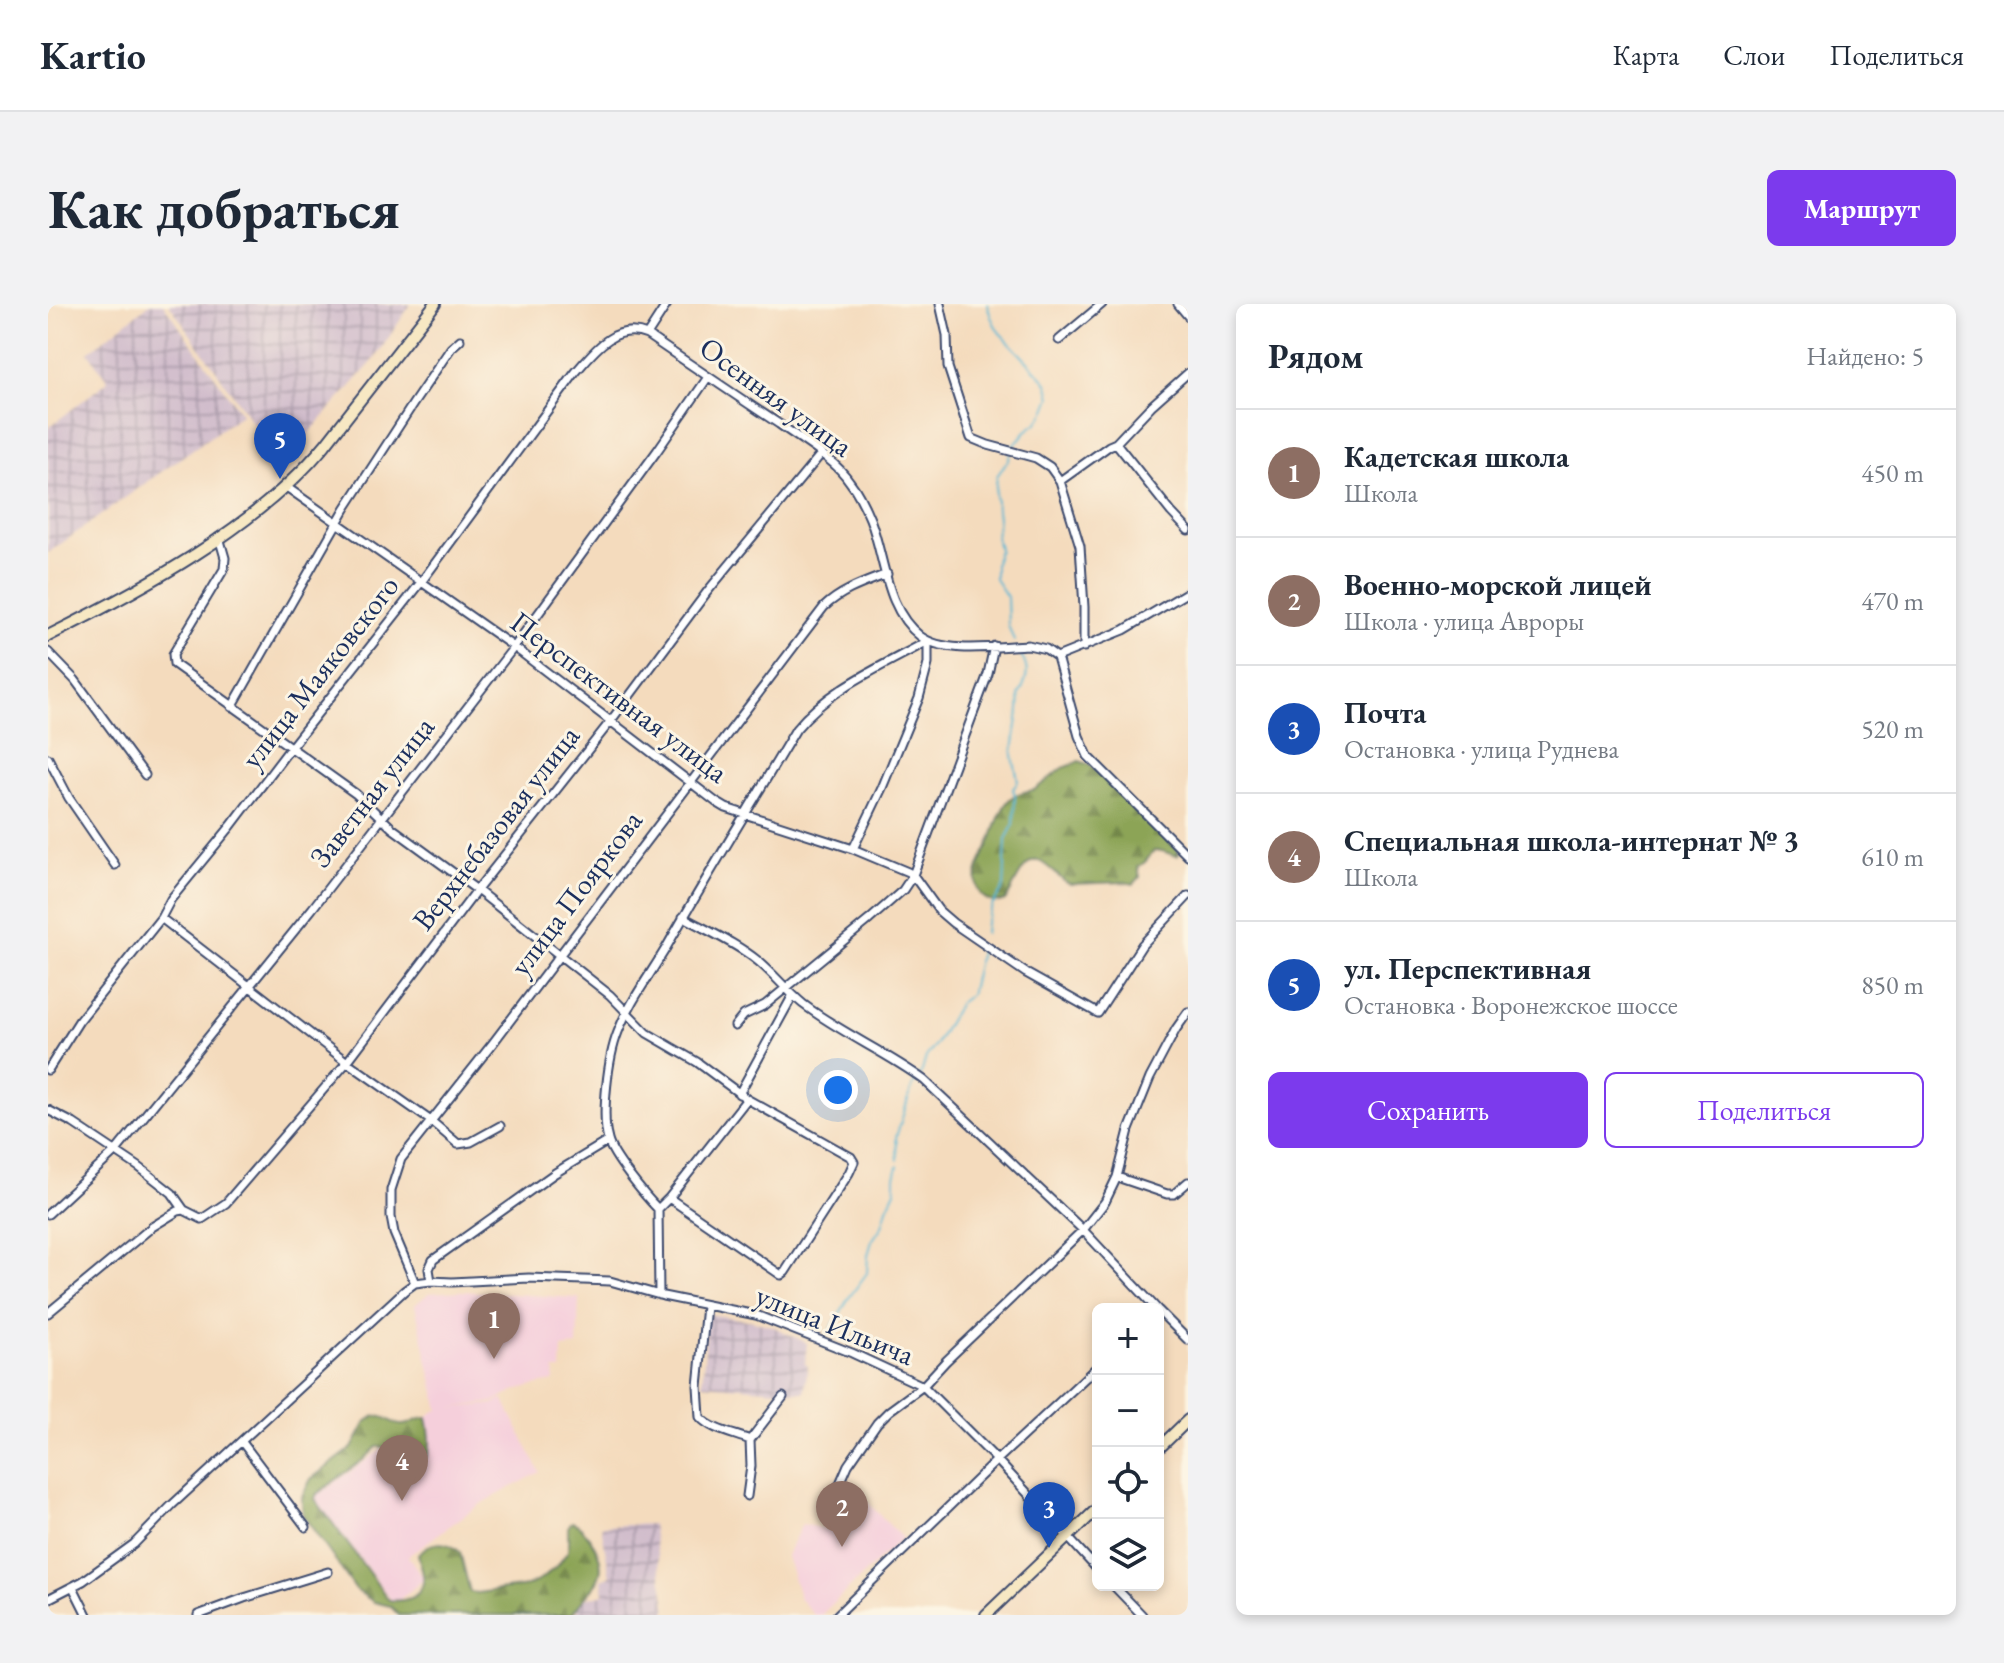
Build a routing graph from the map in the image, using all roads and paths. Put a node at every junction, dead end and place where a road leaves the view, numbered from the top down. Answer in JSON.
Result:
{"nodes":[{"id":1,"x":435,"y":304,"type":"edge"},
{"id":2,"x":667,"y":304,"type":"edge"},
{"id":3,"x":940,"y":304,"type":"edge"},
{"id":4,"x":1102,"y":304,"type":"edge"},
{"id":5,"x":1178,"y":304,"type":"edge"},
{"id":6,"x":1188,"y":316,"type":"edge"},
{"id":7,"x":647,"y":335,"type":"junction"},
{"id":8,"x":460,"y":340,"type":"dead end"},
{"id":9,"x":1059,"y":340,"type":"dead end"},
{"id":10,"x":1188,"y":373,"type":"edge"},
{"id":11,"x":708,"y":377,"type":"junction"},
{"id":12,"x":1116,"y":443,"type":"junction"},
{"id":13,"x":821,"y":454,"type":"junction"},
{"id":14,"x":1060,"y":481,"type":"junction"},
{"id":15,"x":285,"y":486,"type":"junction"},
{"id":16,"x":337,"y":523,"type":"junction"},
{"id":17,"x":1188,"y":530,"type":"edge"},
{"id":18,"x":219,"y":537,"type":"junction"},
{"id":19,"x":887,"y":574,"type":"junction"},
{"id":20,"x":422,"y":581,"type":"junction"},
{"id":21,"x":1188,"y":592,"type":"edge"},
{"id":22,"x":48,"y":636,"type":"edge"},
{"id":23,"x":928,"y":641,"type":"junction"},
{"id":24,"x":994,"y":646,"type":"junction"},
{"id":25,"x":514,"y":647,"type":"junction"},
{"id":26,"x":1084,"y":647,"type":"junction"},
{"id":27,"x":48,"y":652,"type":"edge"},
{"id":28,"x":1057,"y":657,"type":"junction"},
{"id":29,"x":232,"y":707,"type":"junction"},
{"id":30,"x":610,"y":722,"type":"junction"},
{"id":31,"x":291,"y":747,"type":"junction"},
{"id":32,"x":48,"y":758,"type":"edge"},
{"id":33,"x":145,"y":775,"type":"dead end"},
{"id":34,"x":689,"y":783,"type":"junction"},
{"id":35,"x":745,"y":814,"type":"junction"},
{"id":36,"x":382,"y":818,"type":"junction"},
{"id":37,"x":853,"y":849,"type":"junction"},
{"id":38,"x":1188,"y":856,"type":"edge"},
{"id":39,"x":115,"y":865,"type":"dead end"},
{"id":40,"x":913,"y":875,"type":"junction"},
{"id":41,"x":477,"y":890,"type":"junction"},
{"id":42,"x":1188,"y":896,"type":"edge"},
{"id":43,"x":683,"y":917,"type":"junction"},
{"id":44,"x":161,"y":918,"type":"junction"},
{"id":45,"x":560,"y":955,"type":"junction"},
{"id":46,"x":250,"y":986,"type":"junction"},
{"id":47,"x":787,"y":987,"type":"junction"},
{"id":48,"x":793,"y":995,"type":"junction"},
{"id":49,"x":628,"y":1012,"type":"junction"},
{"id":50,"x":1188,"y":1012,"type":"edge"},
{"id":51,"x":735,"y":1026,"type":"dead end"},
{"id":52,"x":347,"y":1062,"type":"junction"},
{"id":53,"x":48,"y":1070,"type":"edge"},
{"id":54,"x":743,"y":1096,"type":"junction"},
{"id":55,"x":48,"y":1110,"type":"edge"},
{"id":56,"x":431,"y":1121,"type":"junction"},
{"id":57,"x":500,"y":1126,"type":"dead end"},
{"id":58,"x":608,"y":1141,"type":"junction"},
{"id":59,"x":116,"y":1151,"type":"junction"},
{"id":60,"x":1117,"y":1177,"type":"junction"},
{"id":61,"x":1188,"y":1182,"type":"edge"},
{"id":62,"x":669,"y":1198,"type":"junction"},
{"id":63,"x":658,"y":1209,"type":"junction"},
{"id":64,"x":184,"y":1210,"type":"junction"},
{"id":65,"x":48,"y":1214,"type":"edge"},
{"id":66,"x":1083,"y":1230,"type":"junction"},
{"id":67,"x":431,"y":1281,"type":"junction"},
{"id":68,"x":415,"y":1283,"type":"junction"},
{"id":69,"x":659,"y":1295,"type":"junction"},
{"id":70,"x":1152,"y":1303,"type":"edge"},
{"id":71,"x":706,"y":1306,"type":"junction"},
{"id":72,"x":48,"y":1313,"type":"edge"},
{"id":73,"x":1164,"y":1315,"type":"edge"},
{"id":74,"x":1188,"y":1340,"type":"edge"},
{"id":75,"x":1092,"y":1372,"type":"edge"},
{"id":76,"x":923,"y":1386,"type":"junction"},
{"id":77,"x":783,"y":1397,"type":"dead end"},
{"id":78,"x":1188,"y":1420,"type":"edge"},
{"id":79,"x":750,"y":1440,"type":"junction"},
{"id":80,"x":242,"y":1442,"type":"junction"},
{"id":81,"x":1160,"y":1447,"type":"edge"},
{"id":82,"x":997,"y":1460,"type":"junction"},
{"id":83,"x":836,"y":1493,"type":"dead end"},
{"id":84,"x":747,"y":1496,"type":"dead end"},
{"id":85,"x":1092,"y":1514,"type":"edge"},
{"id":86,"x":306,"y":1527,"type":"dead end"},
{"id":87,"x":1067,"y":1538,"type":"junction"},
{"id":88,"x":1092,"y":1564,"type":"edge"},
{"id":89,"x":328,"y":1572,"type":"dead end"},
{"id":90,"x":73,"y":1587,"type":"junction"},
{"id":91,"x":1119,"y":1591,"type":"edge"},
{"id":92,"x":48,"y":1599,"type":"edge"},
{"id":93,"x":87,"y":1615,"type":"edge"},
{"id":94,"x":198,"y":1615,"type":"edge"},
{"id":95,"x":837,"y":1615,"type":"edge"},
{"id":96,"x":986,"y":1615,"type":"edge"},
{"id":97,"x":1142,"y":1615,"type":"edge"}],
"edges":[{"from":1,"to":15,"type":"main road"},
{"from":2,"to":7,"type":"street"},
{"from":3,"to":14,"type":"street"},
{"from":4,"to":9,"type":"street"},
{"from":5,"to":6,"type":"street"},
{"from":7,"to":11,"type":"street","name":"Осенняя улица"},
{"from":7,"to":20,"type":"street","name":"улица Маяковского"},
{"from":8,"to":16,"type":"street"},
{"from":10,"to":12,"type":"street"},
{"from":11,"to":13,"type":"street","name":"Осенняя улица"},
{"from":11,"to":25,"type":"street","name":"Заветная улица"},
{"from":12,"to":14,"type":"street"},
{"from":12,"to":17,"type":"street"},
{"from":13,"to":19,"type":"street","name":"Осенняя улица"},
{"from":13,"to":30,"type":"street","name":"Верхнебазовая улица"},
{"from":14,"to":26,"type":"street"},
{"from":15,"to":16,"type":"street","name":"Перспективная улица"},
{"from":15,"to":18,"type":"main road"},
{"from":16,"to":20,"type":"street","name":"Перспективная улица"},
{"from":16,"to":29,"type":"street"},
{"from":18,"to":22,"type":"main road"},
{"from":18,"to":29,"type":"street"},
{"from":19,"to":23,"type":"street","name":"Осенняя улица"},
{"from":19,"to":34,"type":"street","name":"улица Пояркова"},
{"from":20,"to":25,"type":"street","name":"Перспективная улица"},
{"from":20,"to":31,"type":"street","name":"улица Маяковского"},
{"from":21,"to":26,"type":"street"},
{"from":23,"to":24,"type":"street"},
{"from":23,"to":35,"type":"street"},
{"from":23,"to":37,"type":"street"},
{"from":24,"to":28,"type":"street"},
{"from":24,"to":40,"type":"street"},
{"from":25,"to":30,"type":"street","name":"Перспективная улица"},
{"from":25,"to":36,"type":"street","name":"Заветная улица"},
{"from":26,"to":28,"type":"street"},
{"from":27,"to":33,"type":"street"},
{"from":28,"to":38,"type":"street"},
{"from":29,"to":31,"type":"street"},
{"from":30,"to":34,"type":"street","name":"Перспективная улица"},
{"from":30,"to":41,"type":"street","name":"Верхнебазовая улица"},
{"from":31,"to":36,"type":"street"},
{"from":31,"to":44,"type":"street","name":"улица Маяковского"},
{"from":32,"to":39,"type":"street"},
{"from":34,"to":35,"type":"street","name":"Перспективная улица"},
{"from":34,"to":45,"type":"street","name":"улица Пояркова"},
{"from":35,"to":37,"type":"street","name":"Перспективная улица"},
{"from":35,"to":43,"type":"street"},
{"from":36,"to":41,"type":"street"},
{"from":36,"to":46,"type":"street","name":"Заветная улица"},
{"from":37,"to":40,"type":"street","name":"Перспективная улица"},
{"from":40,"to":42,"type":"street","name":"Перспективная улица"},
{"from":40,"to":47,"type":"street"},
{"from":41,"to":45,"type":"street"},
{"from":41,"to":52,"type":"street","name":"Верхнебазовая улица"},
{"from":43,"to":47,"type":"street"},
{"from":43,"to":49,"type":"street"},
{"from":44,"to":46,"type":"street"},
{"from":44,"to":53,"type":"street","name":"улица Маяковского"},
{"from":45,"to":49,"type":"street"},
{"from":45,"to":56,"type":"street","name":"улица Пояркова"},
{"from":46,"to":52,"type":"street"},
{"from":46,"to":59,"type":"street","name":"Заветная улица"},
{"from":47,"to":48,"type":"street"},
{"from":47,"to":51,"type":"street"},
{"from":48,"to":54,"type":"street"},
{"from":48,"to":66,"type":"street"},
{"from":49,"to":54,"type":"street"},
{"from":49,"to":58,"type":"street"},
{"from":50,"to":60,"type":"street"},
{"from":52,"to":56,"type":"street"},
{"from":52,"to":64,"type":"street","name":"Верхнебазовая улица"},
{"from":54,"to":62,"type":"street"},
{"from":54,"to":62,"type":"street"},
{"from":55,"to":59,"type":"street"},
{"from":56,"to":57,"type":"street"},
{"from":56,"to":68,"type":"street","name":"улица Пояркова"},
{"from":58,"to":63,"type":"street"},
{"from":58,"to":67,"type":"street"},
{"from":59,"to":64,"type":"street"},
{"from":59,"to":65,"type":"street","name":"Заветная улица"},
{"from":60,"to":61,"type":"street"},
{"from":60,"to":66,"type":"street"},
{"from":62,"to":63,"type":"street"},
{"from":63,"to":69,"type":"street"},
{"from":64,"to":72,"type":"street"},
{"from":66,"to":70,"type":"street"},
{"from":66,"to":76,"type":"street"},
{"from":67,"to":68,"type":"street","name":"улица Ильича"},
{"from":67,"to":69,"type":"street","name":"улица Ильича"},
{"from":68,"to":80,"type":"street"},
{"from":69,"to":71,"type":"street","name":"улица Ильича"},
{"from":71,"to":76,"type":"street","name":"улица Ильича"},
{"from":71,"to":79,"type":"street"},
{"from":73,"to":74,"type":"street"},
{"from":75,"to":82,"type":"street"},
{"from":76,"to":82,"type":"street","name":"улица Ильича"},
{"from":76,"to":83,"type":"street"},
{"from":77,"to":79,"type":"street"},
{"from":78,"to":81,"type":"main road"},
{"from":79,"to":84,"type":"street"},
{"from":80,"to":86,"type":"street"},
{"from":80,"to":90,"type":"street"},
{"from":82,"to":87,"type":"street","name":"улица Ильича"},
{"from":82,"to":95,"type":"street"},
{"from":85,"to":87,"type":"main road"},
{"from":87,"to":88,"type":"street","name":"улица Ильича"},
{"from":87,"to":96,"type":"main road"},
{"from":89,"to":94,"type":"street"},
{"from":90,"to":92,"type":"street"},
{"from":90,"to":93,"type":"street"},
{"from":91,"to":97,"type":"street"}]}
